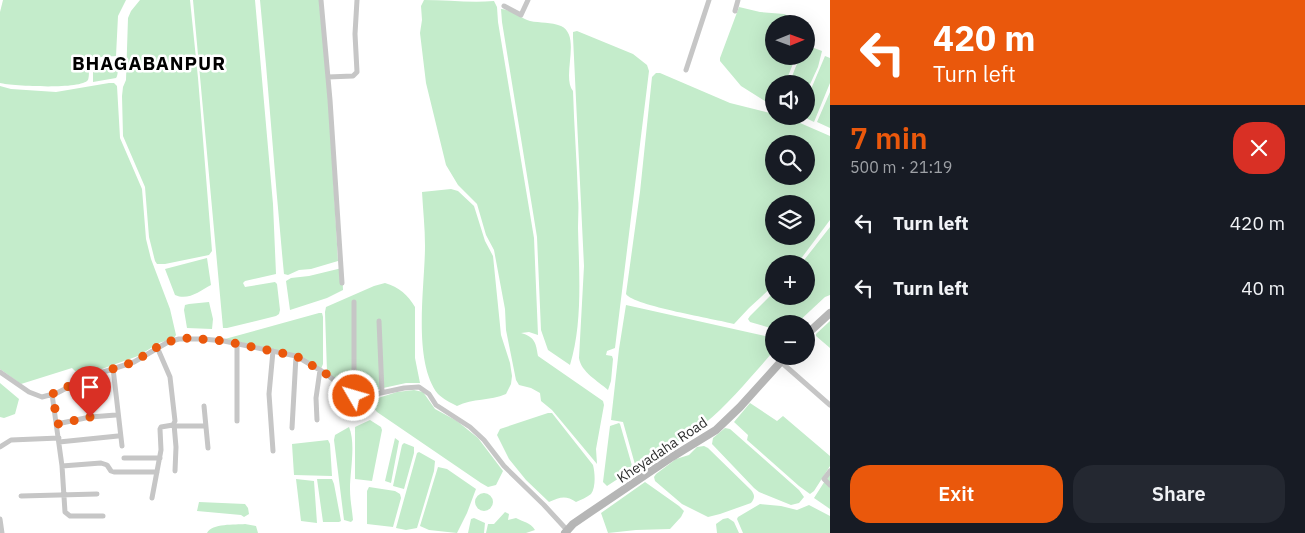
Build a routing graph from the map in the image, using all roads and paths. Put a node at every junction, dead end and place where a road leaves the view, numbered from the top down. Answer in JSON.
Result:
{"nodes":[{"id":1,"x":321,"y":0,"type":"edge"},
{"id":2,"x":357,"y":0,"type":"edge"},
{"id":3,"x":528,"y":0,"type":"edge"},
{"id":4,"x":709,"y":0,"type":"edge"},
{"id":5,"x":738,"y":0,"type":"edge"},
{"id":6,"x":504,"y":6,"type":"dead end"},
{"id":7,"x":734,"y":11,"type":"dead end"},
{"id":8,"x":686,"y":70,"type":"dead end"},
{"id":9,"x":328,"y":77,"type":"junction"},
{"id":10,"x":342,"y":283,"type":"dead end"},
{"id":11,"x":354,"y":302,"type":"dead end"},
{"id":12,"x":830,"y":313,"type":"edge"},
{"id":13,"x":379,"y":321,"type":"dead end"},
{"id":14,"x":815,"y":327,"type":"edge"},
{"id":15,"x":237,"y":344,"type":"junction"},
{"id":16,"x":157,"y":347,"type":"junction"},
{"id":17,"x":272,"y":351,"type":"junction"},
{"id":18,"x":296,"y":356,"type":"junction"},
{"id":19,"x":778,"y":365,"type":"edge"},
{"id":20,"x":790,"y":365,"type":"edge"},
{"id":21,"x":113,"y":368,"type":"junction"},
{"id":22,"x":320,"y":370,"type":"junction"},
{"id":23,"x":0,"y":372,"type":"edge"},
{"id":24,"x":382,"y":392,"type":"junction"},
{"id":25,"x":52,"y":394,"type":"junction"},
{"id":26,"x":354,"y":396,"type":"junction"},
{"id":27,"x":830,"y":405,"type":"edge"},
{"id":28,"x":204,"y":406,"type":"dead end"},
{"id":29,"x":116,"y":415,"type":"dead end"},
{"id":30,"x":317,"y":420,"type":"dead end"},
{"id":31,"x":237,"y":421,"type":"dead end"},
{"id":32,"x":58,"y":424,"type":"junction"},
{"id":33,"x":174,"y":425,"type":"junction"},
{"id":34,"x":206,"y":426,"type":"junction"},
{"id":35,"x":292,"y":428,"type":"dead end"},
{"id":36,"x":118,"y":436,"type":"dead end"},
{"id":37,"x":59,"y":440,"type":"junction"},
{"id":38,"x":122,"y":446,"type":"dead end"},
{"id":39,"x":0,"y":447,"type":"edge"},
{"id":40,"x":208,"y":448,"type":"dead end"},
{"id":41,"x":273,"y":451,"type":"dead end"},
{"id":42,"x":124,"y":458,"type":"dead end"},
{"id":43,"x":160,"y":458,"type":"junction"},
{"id":44,"x":62,"y":466,"type":"junction"},
{"id":45,"x":175,"y":471,"type":"dead end"},
{"id":46,"x":830,"y":471,"type":"edge"},
{"id":47,"x":157,"y":472,"type":"junction"},
{"id":48,"x":830,"y":485,"type":"edge"},
{"id":49,"x":63,"y":494,"type":"junction"},
{"id":50,"x":97,"y":494,"type":"dead end"},
{"id":51,"x":21,"y":496,"type":"dead end"},
{"id":52,"x":152,"y":498,"type":"dead end"},
{"id":53,"x":103,"y":516,"type":"dead end"},
{"id":54,"x":0,"y":519,"type":"edge"},
{"id":55,"x":564,"y":528,"type":"edge"},
{"id":56,"x":2,"y":533,"type":"edge"}],
"edges":[{"from":1,"to":9,"type":"street"},
{"from":2,"to":9,"type":"street"},
{"from":3,"to":6,"type":"street"},
{"from":4,"to":8,"type":"street"},
{"from":5,"to":7,"type":"street"},
{"from":9,"to":10,"type":"street"},
{"from":11,"to":26,"type":"street"},
{"from":12,"to":14,"type":"main road"},
{"from":13,"to":24,"type":"street"},
{"from":15,"to":16,"type":"street"},
{"from":15,"to":17,"type":"street"},
{"from":15,"to":31,"type":"street"},
{"from":16,"to":21,"type":"street"},
{"from":16,"to":33,"type":"street"},
{"from":17,"to":18,"type":"street"},
{"from":17,"to":41,"type":"street"},
{"from":18,"to":22,"type":"street"},
{"from":18,"to":35,"type":"street"},
{"from":19,"to":55,"type":"main road","name":"Kheyadaha Road"},
{"from":20,"to":27,"type":"street"},
{"from":21,"to":25,"type":"street"},
{"from":21,"to":38,"type":"street"},
{"from":22,"to":26,"type":"street"},
{"from":22,"to":30,"type":"street"},
{"from":23,"to":25,"type":"street"},
{"from":24,"to":26,"type":"street"},
{"from":24,"to":55,"type":"street"},
{"from":25,"to":32,"type":"street"},
{"from":28,"to":34,"type":"street"},
{"from":29,"to":32,"type":"street"},
{"from":32,"to":37,"type":"street"},
{"from":33,"to":34,"type":"street"},
{"from":33,"to":43,"type":"street"},
{"from":33,"to":45,"type":"street"},
{"from":34,"to":40,"type":"street"},
{"from":36,"to":37,"type":"street"},
{"from":37,"to":39,"type":"street"},
{"from":37,"to":44,"type":"street"},
{"from":42,"to":43,"type":"street"},
{"from":43,"to":47,"type":"street"},
{"from":44,"to":47,"type":"street"},
{"from":44,"to":49,"type":"street"},
{"from":46,"to":48,"type":"street"},
{"from":47,"to":52,"type":"street"},
{"from":49,"to":50,"type":"street"},
{"from":49,"to":51,"type":"street"},
{"from":49,"to":53,"type":"street"},
{"from":54,"to":56,"type":"street"}]}
